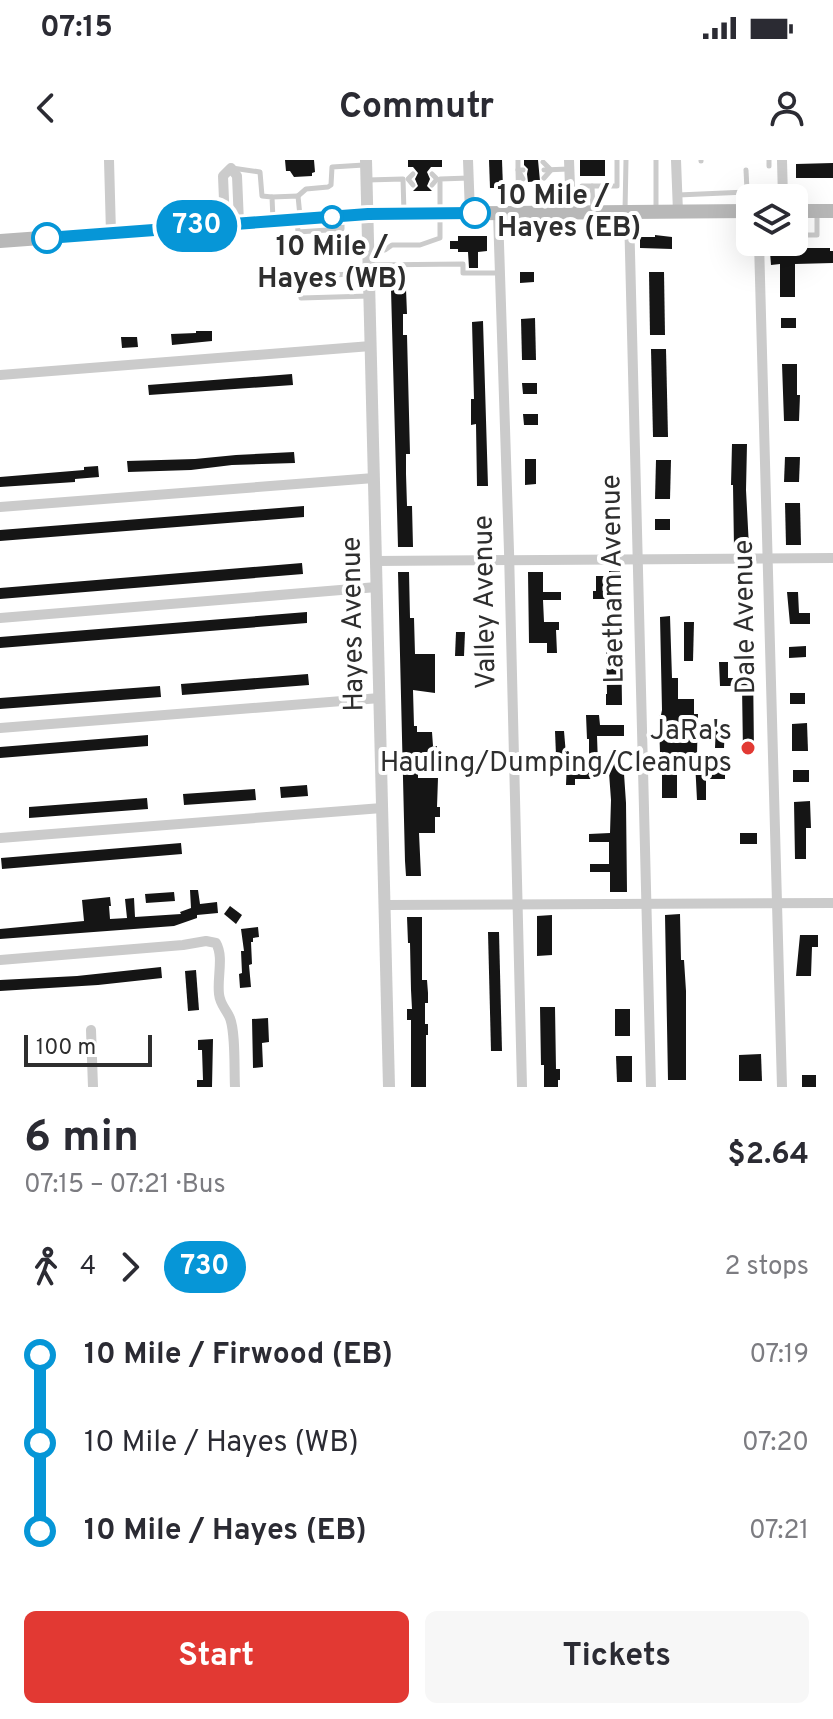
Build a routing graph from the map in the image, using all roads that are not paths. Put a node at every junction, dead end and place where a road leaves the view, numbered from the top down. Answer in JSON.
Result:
{"nodes":[{"id":1,"x":109,"y":160,"type":"edge"},
{"id":2,"x":468,"y":160,"type":"edge"},
{"id":3,"x":617,"y":160,"type":"edge"},
{"id":4,"x":626,"y":160,"type":"edge"},
{"id":5,"x":656,"y":160,"type":"edge"},
{"id":6,"x":676,"y":160,"type":"edge"},
{"id":7,"x":782,"y":160,"type":"edge"},
{"id":8,"x":520,"y":161,"type":"edge"},
{"id":9,"x":366,"y":162,"type":"edge"},
{"id":10,"x":543,"y":162,"type":"edge"},
{"id":11,"x":230,"y":164,"type":"edge"},
{"id":12,"x":569,"y":165,"type":"edge"},
{"id":13,"x":520,"y":170,"type":"junction"},
{"id":14,"x":547,"y":170,"type":"junction"},
{"id":15,"x":746,"y":170,"type":"dead end"},
{"id":16,"x":469,"y":178,"type":"junction"},
{"id":17,"x":544,"y":178,"type":"dead end"},
{"id":18,"x":523,"y":179,"type":"dead end"},
{"id":19,"x":366,"y":180,"type":"junction"},
{"id":20,"x":747,"y":184,"type":"edge"},
{"id":21,"x":783,"y":184,"type":"edge"},
{"id":22,"x":582,"y":186,"type":"dead end"},
{"id":23,"x":592,"y":186,"type":"junction"},
{"id":24,"x":736,"y":193,"type":"edge"},
{"id":25,"x":707,"y":194,"type":"junction"},
{"id":26,"x":677,"y":195,"type":"junction"},
{"id":27,"x":298,"y":196,"type":"junction"},
{"id":28,"x":272,"y":197,"type":"junction"},
{"id":29,"x":736,"y":211,"type":"edge"},
{"id":30,"x":808,"y":211,"type":"edge"},
{"id":31,"x":817,"y":211,"type":"junction"},
{"id":32,"x":833,"y":211,"type":"edge"},
{"id":33,"x":678,"y":212,"type":"junction"},
{"id":34,"x":708,"y":212,"type":"junction"},
{"id":35,"x":441,"y":213,"type":"junction"},
{"id":36,"x":470,"y":213,"type":"junction"},
{"id":37,"x":498,"y":213,"type":"junction"},
{"id":38,"x":519,"y":213,"type":"junction"},
{"id":39,"x":571,"y":213,"type":"junction"},
{"id":40,"x":593,"y":213,"type":"junction"},
{"id":41,"x":627,"y":213,"type":"junction"},
{"id":42,"x":656,"y":213,"type":"junction"},
{"id":43,"x":368,"y":214,"type":"junction"},
{"id":44,"x":404,"y":214,"type":"junction"},
{"id":45,"x":299,"y":219,"type":"junction"},
{"id":46,"x":273,"y":221,"type":"junction"},
{"id":47,"x":232,"y":224,"type":"junction"},
{"id":48,"x":111,"y":233,"type":"junction"},
{"id":49,"x":808,"y":235,"type":"edge"},
{"id":50,"x":0,"y":241,"type":"edge"},
{"id":51,"x":369,"y":250,"type":"junction"},
{"id":52,"x":759,"y":256,"type":"edge"},
{"id":53,"x":369,"y":269,"type":"junction"},
{"id":54,"x":500,"y":273,"type":"junction"},
{"id":55,"x":370,"y":296,"type":"junction"},
{"id":56,"x":371,"y":346,"type":"junction"},
{"id":57,"x":0,"y":375,"type":"edge"},
{"id":58,"x":374,"y":478,"type":"junction"},
{"id":59,"x":0,"y":507,"type":"edge"},
{"id":60,"x":768,"y":558,"type":"junction"},
{"id":61,"x":833,"y":558,"type":"edge"},
{"id":62,"x":509,"y":559,"type":"junction"},
{"id":63,"x":638,"y":559,"type":"junction"},
{"id":64,"x":376,"y":561,"type":"junction"},
{"id":65,"x":377,"y":587,"type":"junction"},
{"id":66,"x":0,"y":618,"type":"edge"},
{"id":67,"x":380,"y":698,"type":"junction"},
{"id":68,"x":0,"y":728,"type":"edge"},
{"id":69,"x":382,"y":808,"type":"junction"},
{"id":70,"x":0,"y":838,"type":"edge"},
{"id":71,"x":777,"y":903,"type":"junction"},
{"id":72,"x":833,"y":903,"type":"edge"},
{"id":73,"x":646,"y":904,"type":"junction"},
{"id":74,"x":385,"y":905,"type":"junction"},
{"id":75,"x":516,"y":906,"type":"junction"},
{"id":76,"x":0,"y":960,"type":"edge"},
{"id":77,"x":91,"y":1030,"type":"dead end"},
{"id":78,"x":93,"y":1087,"type":"edge"},
{"id":79,"x":235,"y":1087,"type":"edge"},
{"id":80,"x":389,"y":1087,"type":"edge"},
{"id":81,"x":522,"y":1087,"type":"edge"},
{"id":82,"x":651,"y":1087,"type":"edge"},
{"id":83,"x":782,"y":1087,"type":"edge"}],
"edges":[{"from":1,"to":48,"type":"street"},
{"from":2,"to":16,"type":"street"},
{"from":3,"to":23,"type":"lane"},
{"from":4,"to":41,"type":"lane"},
{"from":5,"to":42,"type":"lane"},
{"from":6,"to":26,"type":"street"},
{"from":7,"to":21,"type":"street"},
{"from":8,"to":13,"type":"lane"},
{"from":9,"to":19,"type":"street","name":"Hayes Avenue"},
{"from":9,"to":27,"type":"lane"},
{"from":10,"to":14,"type":"lane"},
{"from":11,"to":28,"type":"lane"},
{"from":11,"to":47,"type":"street"},
{"from":12,"to":14,"type":"lane"},
{"from":12,"to":39,"type":"street"},
{"from":13,"to":18,"type":"lane"},
{"from":13,"to":38,"type":"lane"},
{"from":14,"to":17,"type":"lane"},
{"from":15,"to":20,"type":"lane"},
{"from":16,"to":35,"type":"lane"},
{"from":16,"to":36,"type":"street"},
{"from":19,"to":43,"type":"street","name":"Hayes Avenue"},
{"from":19,"to":44,"type":"lane"},
{"from":22,"to":23,"type":"lane"},
{"from":23,"to":40,"type":"lane"},
{"from":24,"to":25,"type":"lane"},
{"from":25,"to":26,"type":"lane"},
{"from":25,"to":34,"type":"lane"},
{"from":26,"to":33,"type":"street"},
{"from":27,"to":28,"type":"lane"},
{"from":27,"to":45,"type":"lane"},
{"from":28,"to":46,"type":"lane"},
{"from":29,"to":34,"type":"main road"},
{"from":30,"to":31,"type":"main road"},
{"from":31,"to":32,"type":"main road"},
{"from":31,"to":49,"type":"lane"},
{"from":33,"to":34,"type":"main road"},
{"from":33,"to":42,"type":"main road"},
{"from":35,"to":36,"type":"main road"},
{"from":35,"to":44,"type":"main road"},
{"from":35,"to":51,"type":"lane"},
{"from":36,"to":37,"type":"main road"},
{"from":37,"to":38,"type":"main road"},
{"from":37,"to":54,"type":"street","name":"Valley Avenue"},
{"from":38,"to":39,"type":"main road"},
{"from":39,"to":40,"type":"main road"},
{"from":40,"to":41,"type":"main road"},
{"from":41,"to":42,"type":"main road"},
{"from":41,"to":63,"type":"street","name":"Laetham Avenue"},
{"from":43,"to":44,"type":"main road"},
{"from":43,"to":45,"type":"main road"},
{"from":43,"to":51,"type":"street","name":"Hayes Avenue"},
{"from":45,"to":46,"type":"main road"},
{"from":46,"to":47,"type":"main road"},
{"from":47,"to":48,"type":"main road"},
{"from":48,"to":50,"type":"main road"},
{"from":51,"to":53,"type":"street","name":"Hayes Avenue"},
{"from":52,"to":60,"type":"street","name":"Dale Avenue"},
{"from":53,"to":54,"type":"lane"},
{"from":53,"to":55,"type":"street","name":"Hayes Avenue"},
{"from":53,"to":55,"type":"lane"},
{"from":54,"to":62,"type":"street","name":"Valley Avenue"},
{"from":55,"to":56,"type":"street","name":"Hayes Avenue"},
{"from":56,"to":57,"type":"street"},
{"from":56,"to":58,"type":"street","name":"Hayes Avenue"},
{"from":58,"to":59,"type":"street"},
{"from":58,"to":64,"type":"street","name":"Hayes Avenue"},
{"from":60,"to":61,"type":"street"},
{"from":60,"to":63,"type":"street"},
{"from":60,"to":71,"type":"street","name":"Dale Avenue"},
{"from":62,"to":63,"type":"street"},
{"from":62,"to":64,"type":"street"},
{"from":62,"to":75,"type":"street","name":"Valley Avenue"},
{"from":63,"to":73,"type":"street","name":"Laetham Avenue"},
{"from":64,"to":65,"type":"street","name":"Hayes Avenue"},
{"from":65,"to":66,"type":"street"},
{"from":65,"to":67,"type":"street","name":"Hayes Avenue"},
{"from":67,"to":68,"type":"street"},
{"from":67,"to":69,"type":"street","name":"Hayes Avenue"},
{"from":69,"to":70,"type":"street"},
{"from":69,"to":74,"type":"street","name":"Hayes Avenue"},
{"from":71,"to":72,"type":"street"},
{"from":71,"to":73,"type":"street"},
{"from":71,"to":83,"type":"street","name":"Dale Avenue"},
{"from":73,"to":75,"type":"street"},
{"from":73,"to":82,"type":"street","name":"Laetham Avenue"},
{"from":74,"to":75,"type":"street"},
{"from":74,"to":80,"type":"street","name":"Hayes Avenue"},
{"from":75,"to":81,"type":"street","name":"Valley Avenue"},
{"from":76,"to":79,"type":"street"},
{"from":77,"to":78,"type":"street"}]}
